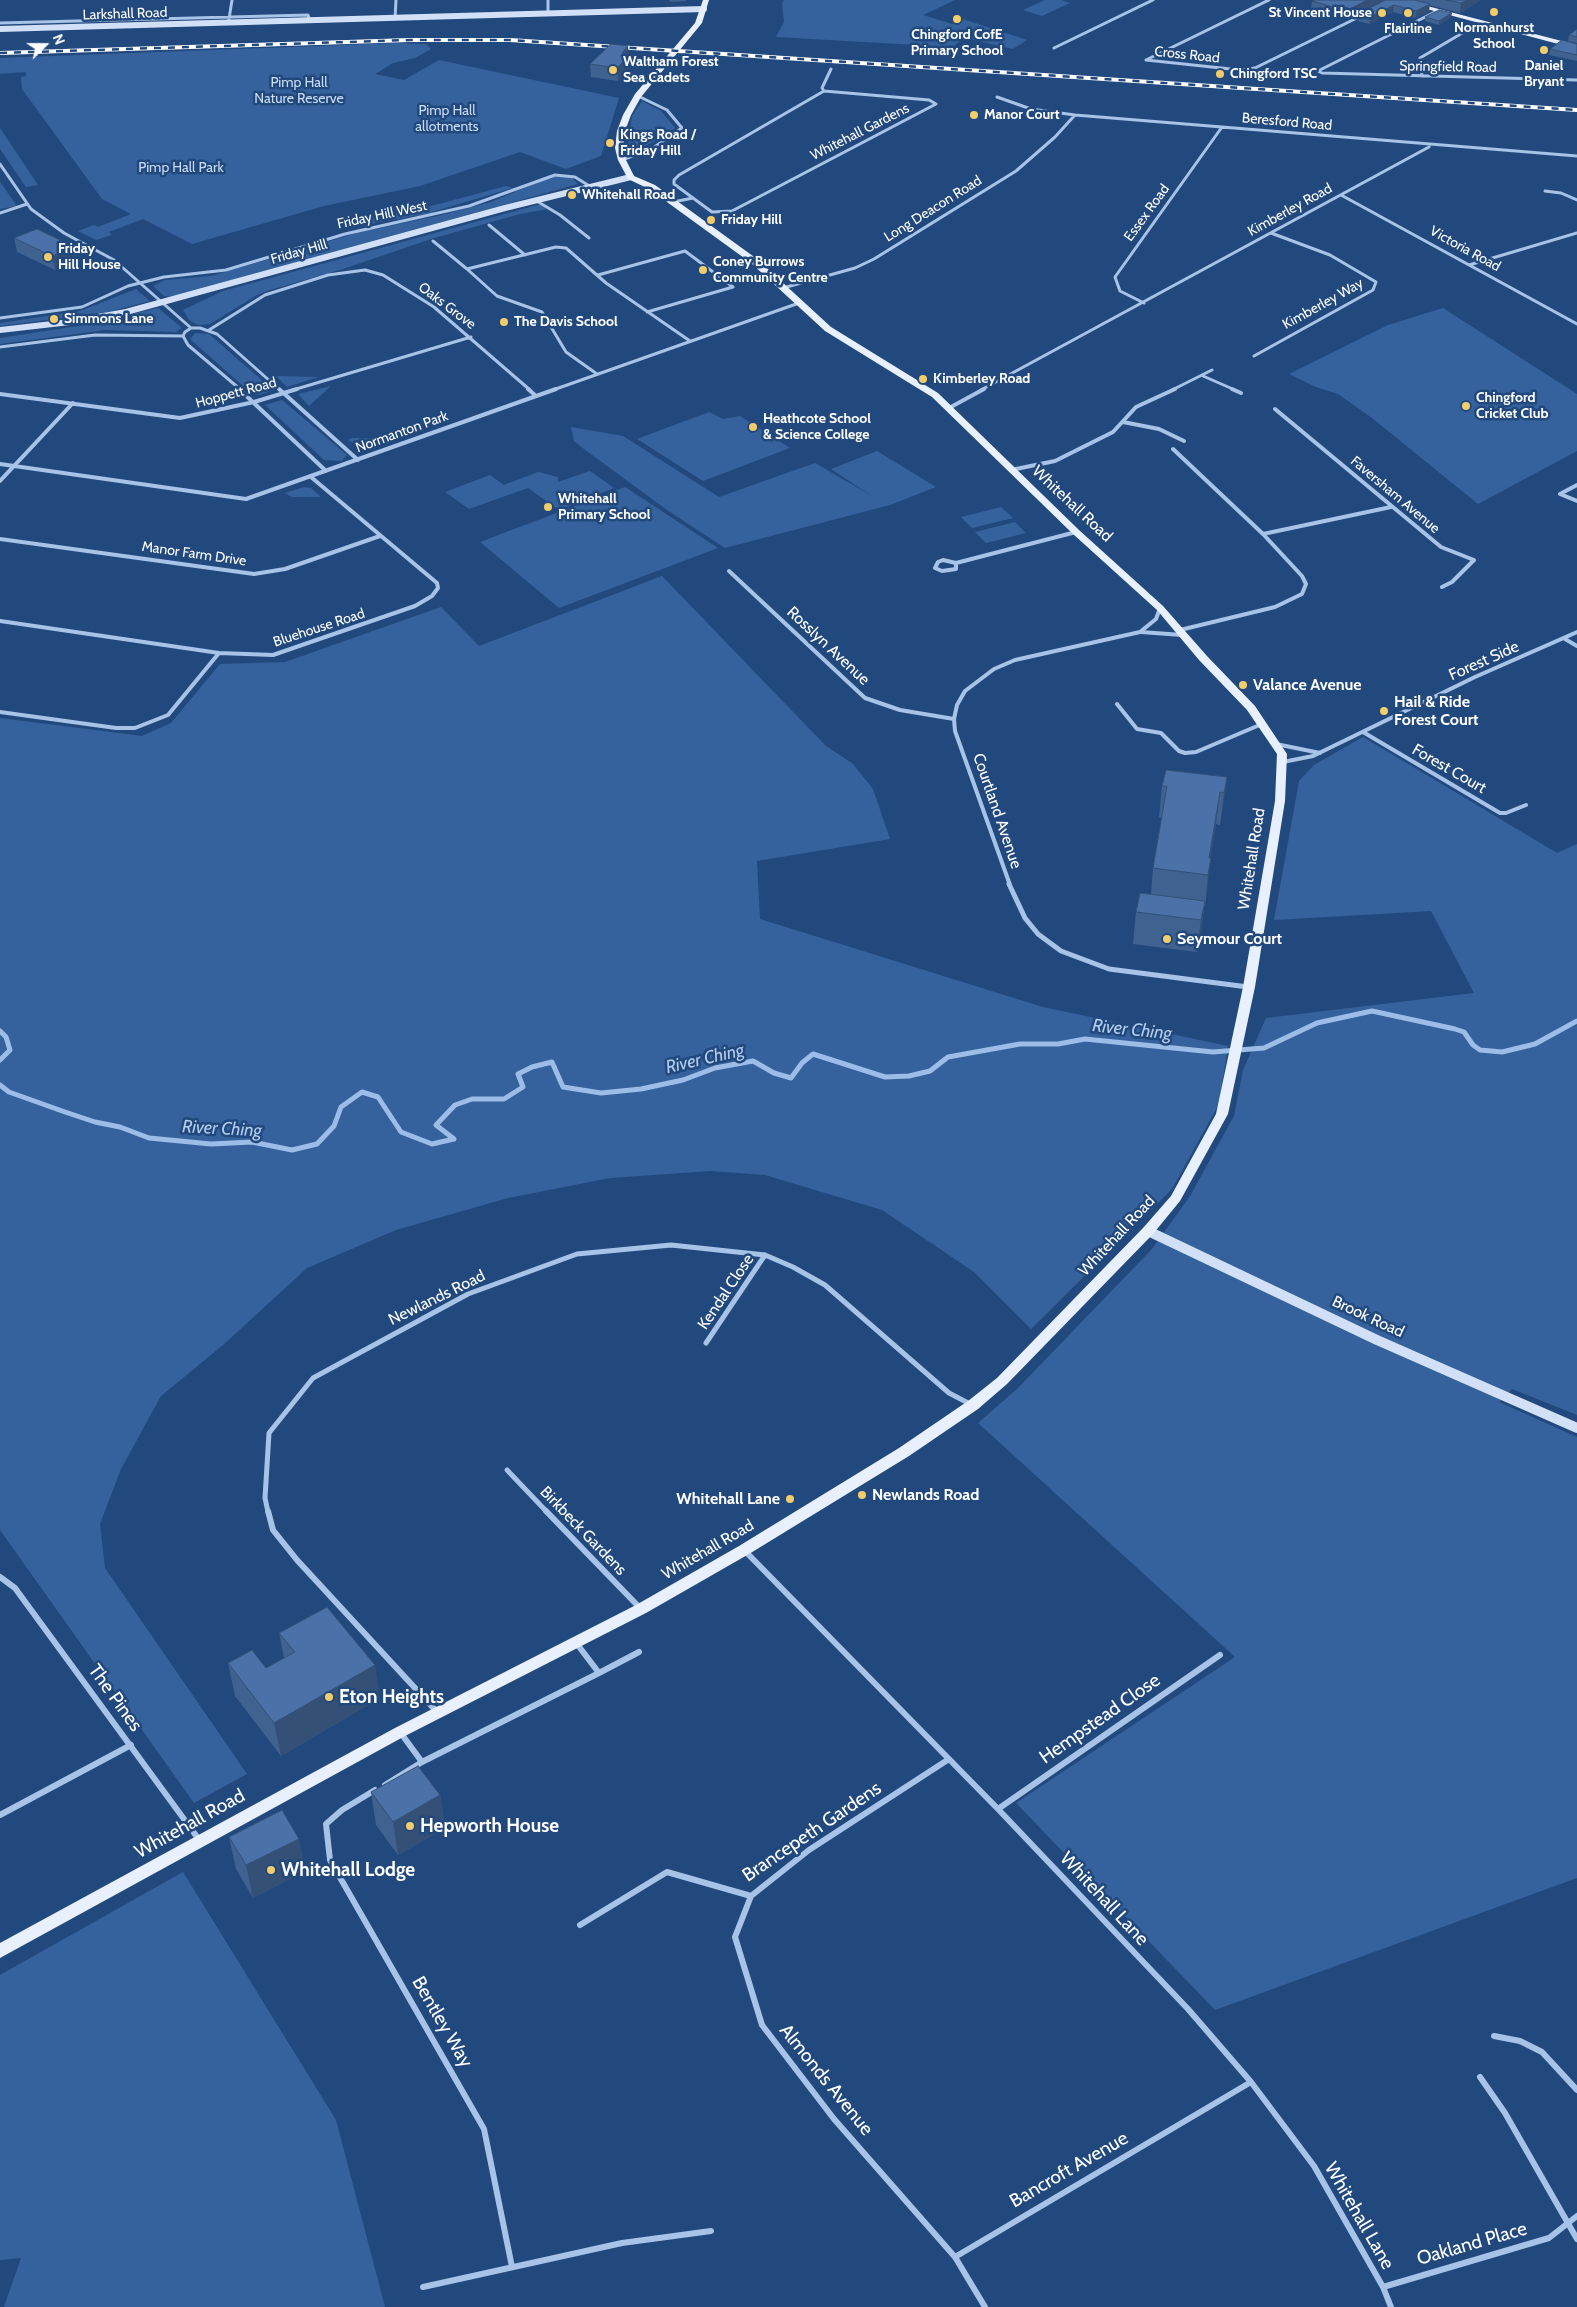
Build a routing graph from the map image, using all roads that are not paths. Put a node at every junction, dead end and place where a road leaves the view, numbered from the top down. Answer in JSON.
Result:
{"nodes":[{"id":1,"x":232,"y":0,"type":"edge"},
{"id":2,"x":396,"y":0,"type":"edge"},
{"id":3,"x":548,"y":0,"type":"edge"},
{"id":4,"x":706,"y":0,"type":"edge"},
{"id":5,"x":1154,"y":0,"type":"edge"},
{"id":6,"x":1269,"y":0,"type":"edge"},
{"id":7,"x":1394,"y":0,"type":"edge"},
{"id":8,"x":704,"y":9,"type":"junction"},
{"id":9,"x":1373,"y":10,"type":"edge"},
{"id":10,"x":1437,"y":11,"type":"junction"},
{"id":11,"x":548,"y":14,"type":"junction"},
{"id":12,"x":395,"y":18,"type":"junction"},
{"id":13,"x":229,"y":21,"type":"junction"},
{"id":14,"x":1481,"y":22,"type":"junction"},
{"id":15,"x":0,"y":24,"type":"edge"},
{"id":16,"x":0,"y":29,"type":"edge"},
{"id":17,"x":1577,"y":47,"type":"edge"},
{"id":18,"x":1054,"y":48,"type":"dead end"},
{"id":19,"x":831,"y":69,"type":"dead end"},
{"id":20,"x":1422,"y":76,"type":"junction"},
{"id":21,"x":1577,"y":80,"type":"edge"},
{"id":22,"x":824,"y":91,"type":"junction"},
{"id":23,"x":638,"y":96,"type":"junction"},
{"id":24,"x":998,"y":97,"type":"dead end"},
{"id":25,"x":1075,"y":115,"type":"junction"},
{"id":26,"x":1222,"y":127,"type":"junction"},
{"id":27,"x":1429,"y":144,"type":"junction"},
{"id":28,"x":1577,"y":156,"type":"edge"},
{"id":29,"x":622,"y":160,"type":"junction"},
{"id":30,"x":0,"y":164,"type":"edge"},
{"id":31,"x":632,"y":177,"type":"junction"},
{"id":32,"x":591,"y":187,"type":"junction"},
{"id":33,"x":1545,"y":190,"type":"dead end"},
{"id":34,"x":1341,"y":195,"type":"junction"},
{"id":35,"x":693,"y":198,"type":"junction"},
{"id":36,"x":535,"y":200,"type":"junction"},
{"id":37,"x":1577,"y":200,"type":"edge"},
{"id":38,"x":673,"y":202,"type":"junction"},
{"id":39,"x":27,"y":204,"type":"junction"},
{"id":40,"x":0,"y":213,"type":"edge"},
{"id":41,"x":489,"y":225,"type":"dead end"},
{"id":42,"x":1271,"y":233,"type":"junction"},
{"id":43,"x":1577,"y":233,"type":"edge"},
{"id":44,"x":589,"y":238,"type":"dead end"},
{"id":45,"x":433,"y":241,"type":"dead end"},
{"id":46,"x":526,"y":255,"type":"junction"},
{"id":47,"x":1469,"y":265,"type":"junction"},
{"id":48,"x":467,"y":269,"type":"junction"},
{"id":49,"x":598,"y":275,"type":"junction"},
{"id":50,"x":139,"y":282,"type":"junction"},
{"id":51,"x":783,"y":288,"type":"junction"},
{"id":52,"x":162,"y":302,"type":"junction"},
{"id":53,"x":799,"y":303,"type":"junction"},
{"id":54,"x":1144,"y":303,"type":"junction"},
{"id":55,"x":647,"y":312,"type":"junction"},
{"id":56,"x":0,"y":318,"type":"edge"},
{"id":57,"x":1577,"y":324,"type":"edge"},
{"id":58,"x":191,"y":328,"type":"junction"},
{"id":59,"x":0,"y":330,"type":"edge"},
{"id":60,"x":209,"y":330,"type":"junction"},
{"id":61,"x":183,"y":336,"type":"junction"},
{"id":62,"x":471,"y":337,"type":"junction"},
{"id":63,"x":690,"y":341,"type":"junction"},
{"id":64,"x":0,"y":346,"type":"edge"},
{"id":65,"x":1254,"y":356,"type":"dead end"},
{"id":66,"x":1212,"y":370,"type":"dead end"},
{"id":67,"x":597,"y":374,"type":"junction"},
{"id":68,"x":1203,"y":376,"type":"junction"},
{"id":69,"x":284,"y":392,"type":"junction"},
{"id":70,"x":1241,"y":393,"type":"dead end"},
{"id":71,"x":0,"y":394,"type":"edge"},
{"id":72,"x":536,"y":396,"type":"junction"},
{"id":73,"x":254,"y":402,"type":"junction"},
{"id":74,"x":73,"y":403,"type":"junction"},
{"id":75,"x":949,"y":408,"type":"junction"},
{"id":76,"x":1275,"y":409,"type":"dead end"},
{"id":77,"x":1123,"y":422,"type":"junction"},
{"id":78,"x":1184,"y":441,"type":"dead end"},
{"id":79,"x":1173,"y":449,"type":"dead end"},
{"id":80,"x":358,"y":460,"type":"junction"},
{"id":81,"x":0,"y":464,"type":"edge"},
{"id":82,"x":15,"y":466,"type":"junction"},
{"id":83,"x":1010,"y":470,"type":"junction"},
{"id":84,"x":326,"y":471,"type":"junction"},
{"id":85,"x":311,"y":477,"type":"junction"},
{"id":86,"x":0,"y":481,"type":"edge"},
{"id":87,"x":1577,"y":485,"type":"edge"},
{"id":88,"x":1577,"y":501,"type":"edge"},
{"id":89,"x":1391,"y":506,"type":"junction"},
{"id":90,"x":1076,"y":532,"type":"junction"},
{"id":91,"x":1263,"y":534,"type":"junction"},
{"id":92,"x":380,"y":536,"type":"junction"},
{"id":93,"x":0,"y":539,"type":"edge"},
{"id":94,"x":956,"y":563,"type":"junction"},
{"id":95,"x":729,"y":570,"type":"dead end"},
{"id":96,"x":1442,"y":587,"type":"dead end"},
{"id":97,"x":1160,"y":608,"type":"junction"},
{"id":98,"x":0,"y":621,"type":"edge"},
{"id":99,"x":1140,"y":632,"type":"junction"},
{"id":100,"x":1577,"y":632,"type":"edge"},
{"id":101,"x":1183,"y":633,"type":"junction"},
{"id":102,"x":1565,"y":639,"type":"junction"},
{"id":103,"x":1577,"y":646,"type":"edge"},
{"id":104,"x":219,"y":653,"type":"junction"},
{"id":105,"x":1116,"y":704,"type":"dead end"},
{"id":106,"x":0,"y":712,"type":"edge"},
{"id":107,"x":954,"y":719,"type":"junction"},
{"id":108,"x":1263,"y":723,"type":"junction"},
{"id":109,"x":1362,"y":732,"type":"junction"},
{"id":110,"x":1276,"y":744,"type":"junction"},
{"id":111,"x":1320,"y":752,"type":"junction"},
{"id":112,"x":1283,"y":762,"type":"junction"},
{"id":113,"x":1526,"y":805,"type":"dead end"},
{"id":114,"x":1249,"y":987,"type":"junction"},
{"id":115,"x":1148,"y":1231,"type":"junction"},
{"id":116,"x":765,"y":1255,"type":"junction"},
{"id":117,"x":706,"y":1343,"type":"dead end"},
{"id":118,"x":973,"y":1405,"type":"junction"},
{"id":119,"x":1577,"y":1428,"type":"edge"},
{"id":120,"x":507,"y":1470,"type":"dead end"},
{"id":121,"x":744,"y":1550,"type":"junction"},
{"id":122,"x":0,"y":1577,"type":"edge"},
{"id":123,"x":641,"y":1609,"type":"junction"},
{"id":124,"x":577,"y":1644,"type":"junction"},
{"id":125,"x":639,"y":1652,"type":"dead end"},
{"id":126,"x":1220,"y":1655,"type":"dead end"},
{"id":127,"x":599,"y":1673,"type":"junction"},
{"id":128,"x":438,"y":1713,"type":"junction"},
{"id":129,"x":400,"y":1732,"type":"junction"},
{"id":130,"x":131,"y":1745,"type":"junction"},
{"id":131,"x":949,"y":1759,"type":"junction"},
{"id":132,"x":422,"y":1762,"type":"junction"},
{"id":133,"x":998,"y":1809,"type":"junction"},
{"id":134,"x":0,"y":1815,"type":"edge"},
{"id":135,"x":201,"y":1842,"type":"junction"},
{"id":136,"x":751,"y":1896,"type":"junction"},
{"id":137,"x":580,"y":1926,"type":"dead end"},
{"id":138,"x":0,"y":1950,"type":"edge"},
{"id":139,"x":1494,"y":2036,"type":"dead end"},
{"id":140,"x":1480,"y":2076,"type":"dead end"},
{"id":141,"x":1251,"y":2082,"type":"junction"},
{"id":142,"x":1577,"y":2090,"type":"edge"},
{"id":143,"x":1577,"y":2216,"type":"edge"},
{"id":144,"x":1567,"y":2224,"type":"junction"},
{"id":145,"x":711,"y":2231,"type":"dead end"},
{"id":146,"x":1577,"y":2238,"type":"edge"},
{"id":147,"x":954,"y":2257,"type":"junction"},
{"id":148,"x":512,"y":2267,"type":"junction"},
{"id":149,"x":422,"y":2287,"type":"dead end"},
{"id":150,"x":1383,"y":2287,"type":"junction"},
{"id":151,"x":985,"y":2307,"type":"edge"},
{"id":152,"x":1391,"y":2307,"type":"edge"}],
"edges":[{"from":1,"to":13,"type":"street"},
{"from":2,"to":12,"type":"street"},
{"from":3,"to":11,"type":"street"},
{"from":4,"to":8,"type":"main road"},
{"from":5,"to":18,"type":"street"},
{"from":6,"to":9,"type":"street","name":"Cross Road"},
{"from":7,"to":10,"type":"main road"},
{"from":8,"to":11,"type":"main road","name":"Larkshall Road"},
{"from":8,"to":23,"type":"main road"},
{"from":10,"to":14,"type":"main road"},
{"from":10,"to":20,"type":"street","name":"Springfield Road"},
{"from":11,"to":12,"type":"main road","name":"Larkshall Road"},
{"from":12,"to":13,"type":"main road","name":"Larkshall Road"},
{"from":13,"to":15,"type":"street","name":"Larkshall Road"},
{"from":13,"to":16,"type":"main road","name":"Larkshall Road"},
{"from":14,"to":17,"type":"main road"},
{"from":14,"to":20,"type":"street"},
{"from":19,"to":22,"type":"street"},
{"from":20,"to":21,"type":"street","name":"Springfield Road"},
{"from":22,"to":35,"type":"street","name":"Whitehall Gardens"},
{"from":22,"to":35,"type":"street","name":"Whitehall Gardens"},
{"from":23,"to":29,"type":"main road"},
{"from":23,"to":29,"type":"street"},
{"from":24,"to":25,"type":"street","name":"Beresford Road"},
{"from":25,"to":26,"type":"street","name":"Beresford Road"},
{"from":25,"to":51,"type":"street","name":"Long Deacon Road"},
{"from":26,"to":27,"type":"street","name":"Beresford Road"},
{"from":26,"to":54,"type":"street","name":"Essex Road"},
{"from":27,"to":28,"type":"street","name":"Beresford Road"},
{"from":27,"to":34,"type":"street","name":"Kimberley Road"},
{"from":29,"to":31,"type":"main road"},
{"from":30,"to":39,"type":"street"},
{"from":31,"to":32,"type":"main road","name":"Friday Hill"},
{"from":31,"to":38,"type":"main road","name":"Whitehall Road"},
{"from":32,"to":36,"type":"main road","name":"Friday Hill"},
{"from":32,"to":50,"type":"street","name":"Friday Hill West"},
{"from":33,"to":37,"type":"street"},
{"from":34,"to":42,"type":"street","name":"Kimberley Road"},
{"from":34,"to":47,"type":"street","name":"Victoria Road"},
{"from":35,"to":38,"type":"street"},
{"from":36,"to":44,"type":"street"},
{"from":36,"to":52,"type":"main road","name":"Friday Hill"},
{"from":38,"to":51,"type":"main road","name":"Whitehall Road"},
{"from":39,"to":40,"type":"street"},
{"from":39,"to":50,"type":"street"},
{"from":41,"to":46,"type":"street"},
{"from":42,"to":54,"type":"street","name":"Kimberley Road"},
{"from":42,"to":65,"type":"street","name":"Kimberley Way"},
{"from":43,"to":47,"type":"street"},
{"from":45,"to":48,"type":"street"},
{"from":46,"to":48,"type":"street"},
{"from":46,"to":49,"type":"street"},
{"from":47,"to":57,"type":"street","name":"Victoria Road"},
{"from":48,"to":67,"type":"street"},
{"from":49,"to":55,"type":"street"},
{"from":49,"to":55,"type":"street"},
{"from":50,"to":52,"type":"street"},
{"from":50,"to":56,"type":"street","name":"Friday Hill West"},
{"from":51,"to":53,"type":"main road","name":"Whitehall Road"},
{"from":52,"to":58,"type":"street"},
{"from":52,"to":59,"type":"main road","name":"Friday Hill"},
{"from":53,"to":63,"type":"street","name":"Normanton Park"},
{"from":53,"to":75,"type":"main road","name":"Whitehall Road"},
{"from":54,"to":75,"type":"street","name":"Kimberley Road"},
{"from":55,"to":63,"type":"street"},
{"from":58,"to":60,"type":"street"},
{"from":58,"to":61,"type":"street"},
{"from":60,"to":62,"type":"street","name":"Oaks Grove"},
{"from":60,"to":69,"type":"street"},
{"from":61,"to":64,"type":"street"},
{"from":61,"to":73,"type":"street"},
{"from":62,"to":69,"type":"street","name":"Hoppett Road"},
{"from":62,"to":72,"type":"street","name":"Oaks Grove"},
{"from":63,"to":67,"type":"street","name":"Normanton Park"},
{"from":66,"to":68,"type":"street"},
{"from":67,"to":72,"type":"street","name":"Normanton Park"},
{"from":68,"to":70,"type":"street"},
{"from":68,"to":77,"type":"street"},
{"from":69,"to":73,"type":"street","name":"Hoppett Road"},
{"from":69,"to":80,"type":"street"},
{"from":71,"to":74,"type":"street","name":"Hoppett Road"},
{"from":72,"to":80,"type":"street","name":"Normanton Park"},
{"from":73,"to":74,"type":"street","name":"Hoppett Road"},
{"from":73,"to":84,"type":"street"},
{"from":74,"to":82,"type":"street"},
{"from":75,"to":83,"type":"main road","name":"Whitehall Road"},
{"from":76,"to":89,"type":"street","name":"Faversham Avenue"},
{"from":77,"to":78,"type":"street"},
{"from":77,"to":83,"type":"street"},
{"from":79,"to":91,"type":"street"},
{"from":80,"to":84,"type":"street","name":"Normanton Park"},
{"from":81,"to":82,"type":"street","name":"Normanton Park"},
{"from":82,"to":85,"type":"street","name":"Normanton Park"},
{"from":82,"to":86,"type":"street"},
{"from":83,"to":90,"type":"main road","name":"Whitehall Road"},
{"from":84,"to":85,"type":"street","name":"Normanton Park"},
{"from":85,"to":92,"type":"street","name":"Bluehouse Road"},
{"from":87,"to":88,"type":"street"},
{"from":89,"to":91,"type":"street"},
{"from":89,"to":96,"type":"street","name":"Faversham Avenue"},
{"from":90,"to":94,"type":"street"},
{"from":90,"to":97,"type":"main road","name":"Whitehall Road"},
{"from":91,"to":101,"type":"street"},
{"from":92,"to":93,"type":"street","name":"Manor Farm Drive"},
{"from":92,"to":104,"type":"street","name":"Bluehouse Road"},
{"from":94,"to":94,"type":"street"},
{"from":95,"to":107,"type":"street","name":"Rosslyn Avenue"},
{"from":97,"to":99,"type":"street"},
{"from":97,"to":101,"type":"main road","name":"Whitehall Road"},
{"from":98,"to":104,"type":"street","name":"Bluehouse Road"},
{"from":99,"to":101,"type":"street"},
{"from":99,"to":107,"type":"street"},
{"from":100,"to":102,"type":"street","name":"Forest Side"},
{"from":101,"to":108,"type":"main road","name":"Whitehall Road"},
{"from":102,"to":103,"type":"street"},
{"from":102,"to":109,"type":"street","name":"Forest Side"},
{"from":104,"to":106,"type":"street"},
{"from":105,"to":108,"type":"street"},
{"from":107,"to":114,"type":"street","name":"Courtland Avenue"},
{"from":108,"to":110,"type":"main road","name":"Whitehall Road"},
{"from":109,"to":111,"type":"street","name":"Forest Side"},
{"from":109,"to":113,"type":"street","name":"Forest Court"},
{"from":110,"to":111,"type":"street"},
{"from":110,"to":112,"type":"main road","name":"Whitehall Road"},
{"from":111,"to":112,"type":"street","name":"Forest Side"},
{"from":112,"to":114,"type":"main road","name":"Whitehall Road"},
{"from":114,"to":115,"type":"main road","name":"Whitehall Road"},
{"from":115,"to":118,"type":"main road","name":"Whitehall Road"},
{"from":115,"to":119,"type":"main road","name":"Brook Road"},
{"from":116,"to":117,"type":"street","name":"Kendal Close"},
{"from":116,"to":118,"type":"street","name":"Newlands Road"},
{"from":116,"to":128,"type":"street","name":"Newlands Road"},
{"from":118,"to":121,"type":"main road","name":"Whitehall Road"},
{"from":120,"to":123,"type":"street","name":"Birkbeck Gardens"},
{"from":121,"to":123,"type":"main road","name":"Whitehall Road"},
{"from":121,"to":131,"type":"street","name":"Whitehall Lane"},
{"from":122,"to":130,"type":"street","name":"The Pines"},
{"from":123,"to":124,"type":"main road","name":"Whitehall Road"},
{"from":124,"to":127,"type":"street"},
{"from":124,"to":128,"type":"main road","name":"Whitehall Road"},
{"from":125,"to":127,"type":"street"},
{"from":126,"to":133,"type":"street","name":"Hempstead Close"},
{"from":127,"to":132,"type":"street"},
{"from":128,"to":129,"type":"main road","name":"Whitehall Road"},
{"from":129,"to":132,"type":"street"},
{"from":129,"to":135,"type":"main road","name":"Whitehall Road"},
{"from":130,"to":134,"type":"street"},
{"from":130,"to":135,"type":"street","name":"The Pines"},
{"from":131,"to":133,"type":"street","name":"Whitehall Lane"},
{"from":131,"to":136,"type":"street","name":"Brancepeth Gardens"},
{"from":132,"to":148,"type":"street","name":"Bentley Way"},
{"from":133,"to":141,"type":"street","name":"Whitehall Lane"},
{"from":135,"to":138,"type":"main road","name":"Whitehall Road"},
{"from":136,"to":137,"type":"street","name":"Brancepeth Gardens"},
{"from":136,"to":147,"type":"street","name":"Almonds Avenue"},
{"from":139,"to":142,"type":"street"},
{"from":140,"to":144,"type":"street"},
{"from":141,"to":147,"type":"street","name":"Bancroft Avenue"},
{"from":141,"to":150,"type":"street","name":"Whitehall Lane"},
{"from":143,"to":144,"type":"street","name":"Oakland Place"},
{"from":144,"to":146,"type":"street"},
{"from":144,"to":150,"type":"street","name":"Oakland Place"},
{"from":145,"to":148,"type":"street"},
{"from":147,"to":151,"type":"street"},
{"from":148,"to":149,"type":"street"},
{"from":150,"to":152,"type":"street","name":"Whitehall Lane"}]}
